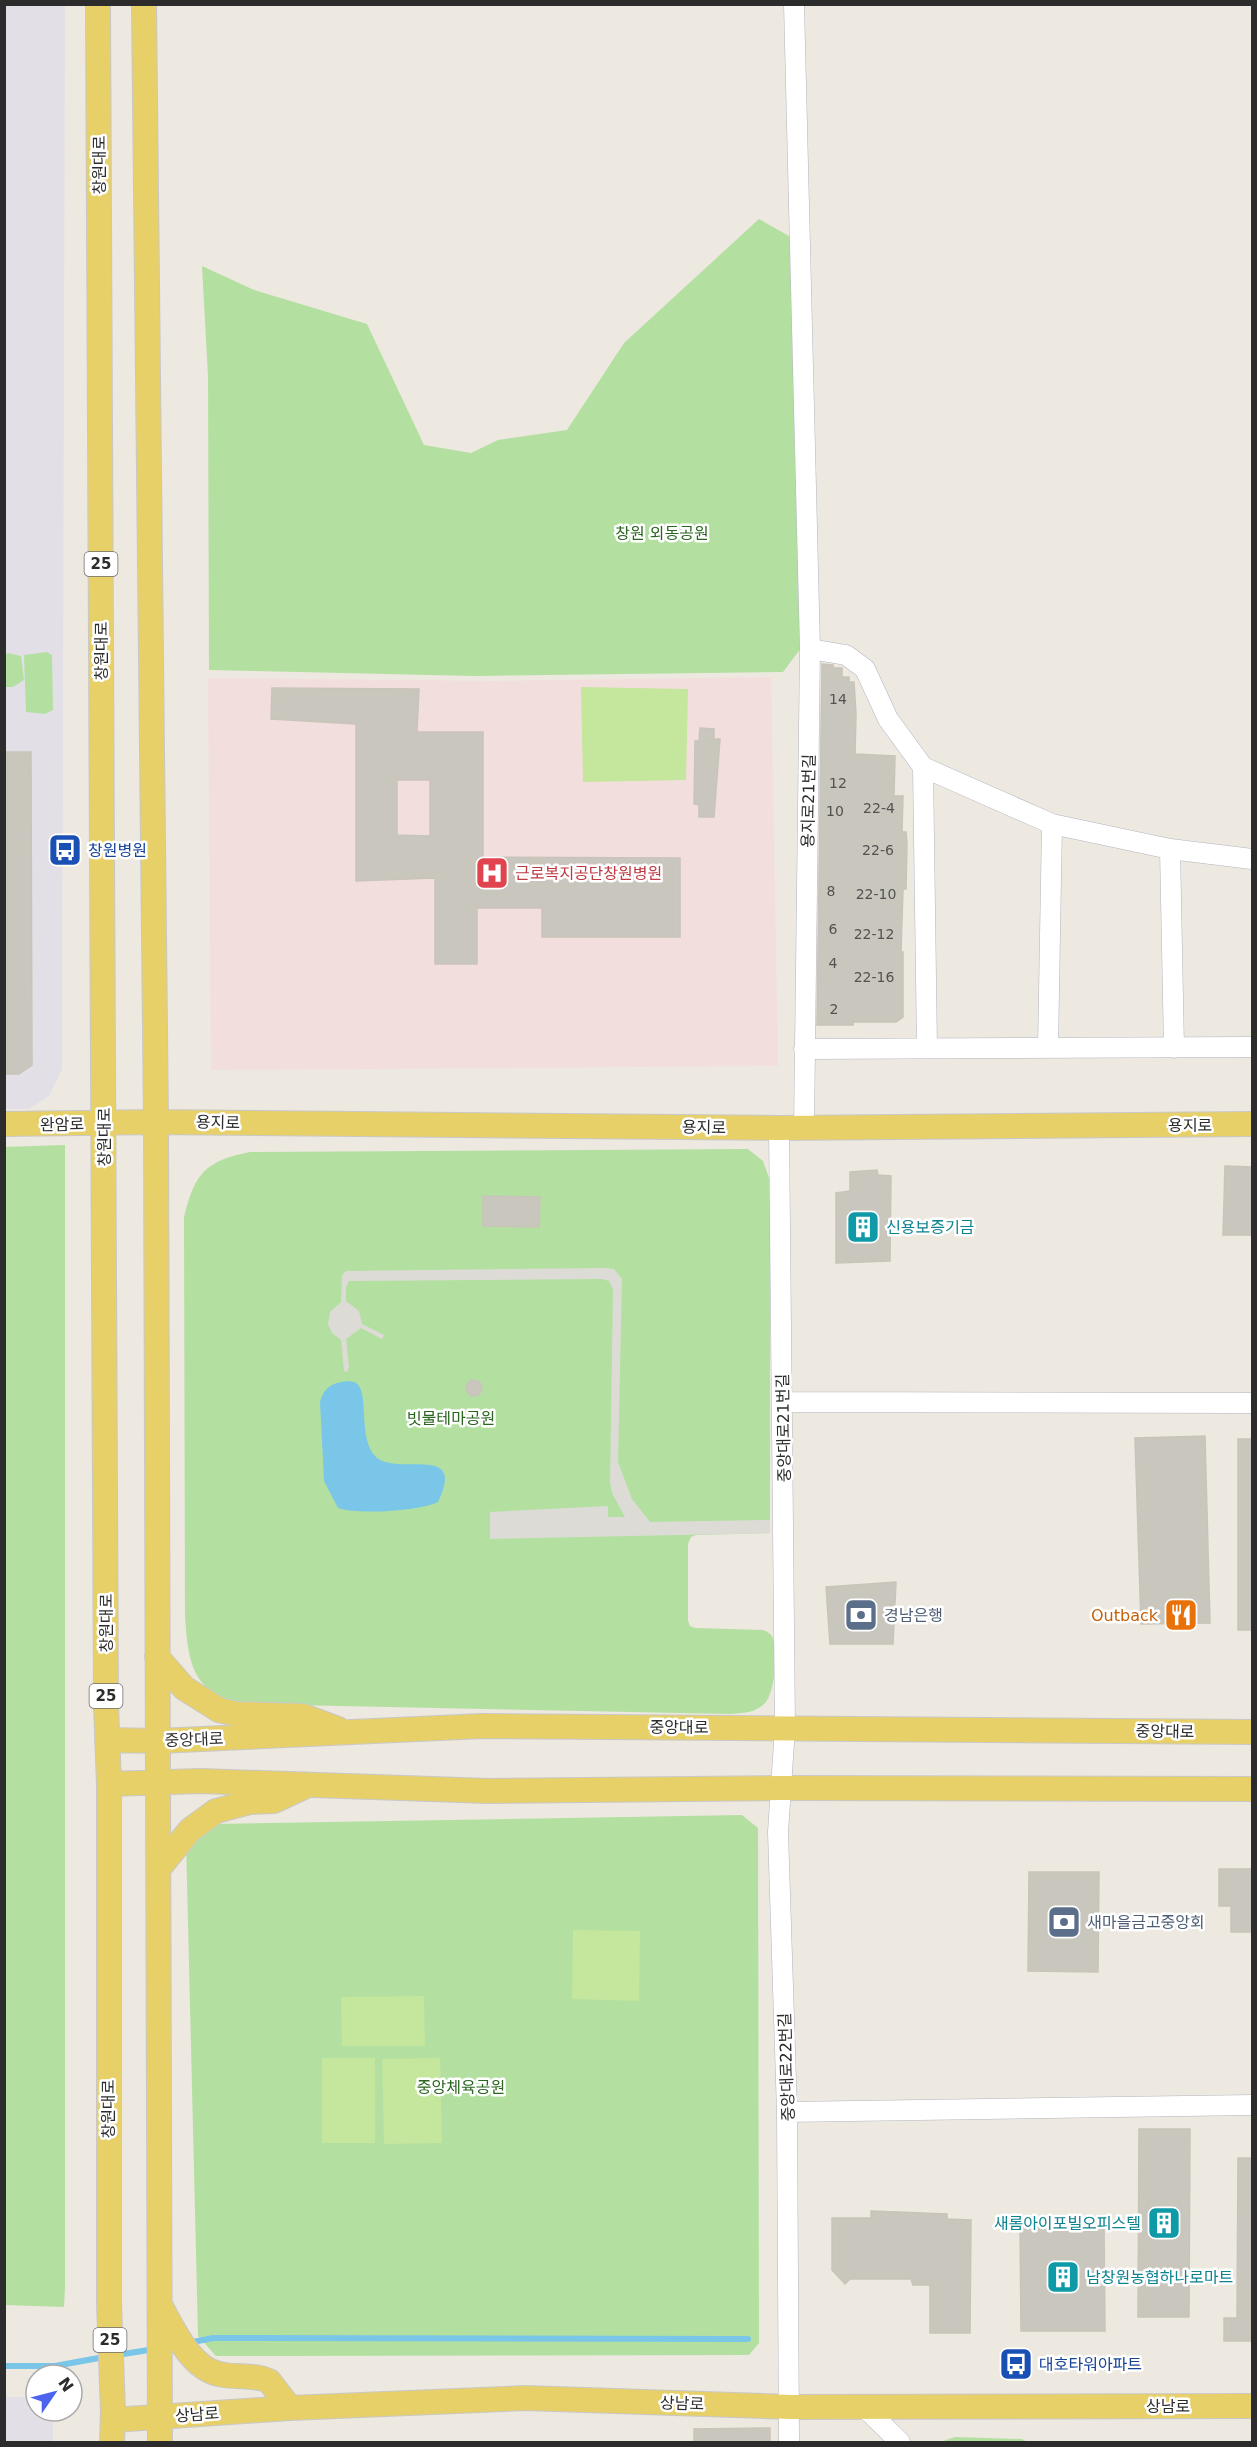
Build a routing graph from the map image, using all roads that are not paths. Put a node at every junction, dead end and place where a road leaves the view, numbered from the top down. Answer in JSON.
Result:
{"nodes":[{"id":1,"x":98,"y":4,"type":"edge"},
{"id":2,"x":144,"y":4,"type":"edge"},
{"id":3,"x":794,"y":4,"type":"edge"},
{"id":4,"x":810,"y":649,"type":"junction"},
{"id":5,"x":923,"y":767,"type":"junction"},
{"id":6,"x":1052,"y":824,"type":"junction"},
{"id":7,"x":1170,"y":849,"type":"junction"},
{"id":8,"x":1252,"y":859,"type":"edge"},
{"id":9,"x":1252,"y":1047,"type":"edge"},
{"id":10,"x":927,"y":1048,"type":"junction"},
{"id":11,"x":1048,"y":1048,"type":"junction"},
{"id":12,"x":1174,"y":1048,"type":"junction"},
{"id":13,"x":804,"y":1049,"type":"junction"},
{"id":14,"x":156,"y":1122,"type":"junction"},
{"id":15,"x":4,"y":1124,"type":"edge"},
{"id":16,"x":104,"y":1124,"type":"junction"},
{"id":17,"x":1252,"y":1124,"type":"edge"},
{"id":18,"x":779,"y":1128,"type":"junction"},
{"id":19,"x":804,"y":1128,"type":"junction"},
{"id":20,"x":783,"y":1401,"type":"junction"},
{"id":21,"x":1252,"y":1403,"type":"edge"},
{"id":22,"x":157,"y":1657,"type":"junction"},
{"id":23,"x":785,"y":1728,"type":"junction"},
{"id":24,"x":346,"y":1732,"type":"junction"},
{"id":25,"x":1252,"y":1732,"type":"edge"},
{"id":26,"x":107,"y":1740,"type":"junction"},
{"id":27,"x":159,"y":1740,"type":"junction"},
{"id":28,"x":159,"y":1782,"type":"junction"},
{"id":29,"x":109,"y":1784,"type":"junction"},
{"id":30,"x":308,"y":1785,"type":"junction"},
{"id":31,"x":780,"y":1788,"type":"junction"},
{"id":32,"x":1252,"y":1789,"type":"edge"},
{"id":33,"x":159,"y":1868,"type":"junction"},
{"id":34,"x":1252,"y":2105,"type":"edge"},
{"id":35,"x":787,"y":2112,"type":"junction"},
{"id":36,"x":159,"y":2303,"type":"junction"},
{"id":37,"x":863,"y":2406,"type":"junction"},
{"id":38,"x":1252,"y":2406,"type":"edge"},
{"id":39,"x":790,"y":2407,"type":"junction"},
{"id":40,"x":290,"y":2408,"type":"junction"},
{"id":41,"x":160,"y":2411,"type":"junction"},
{"id":42,"x":112,"y":2425,"type":"edge"},
{"id":43,"x":160,"y":2442,"type":"edge"},
{"id":44,"x":789,"y":2442,"type":"edge"},
{"id":45,"x":900,"y":2442,"type":"edge"}],
"edges":[{"from":1,"to":16,"type":"main road","name":"창원대로","number":"25"},
{"from":2,"to":14,"type":"main road"},
{"from":3,"to":4,"type":"street","name":"용지로21번길"},
{"from":4,"to":5,"type":"street"},
{"from":4,"to":13,"type":"street","name":"용지로21번길"},
{"from":5,"to":6,"type":"street"},
{"from":5,"to":10,"type":"street"},
{"from":6,"to":7,"type":"street"},
{"from":6,"to":11,"type":"street"},
{"from":7,"to":8,"type":"street"},
{"from":7,"to":12,"type":"street"},
{"from":9,"to":12,"type":"street"},
{"from":10,"to":11,"type":"street"},
{"from":10,"to":13,"type":"street"},
{"from":11,"to":12,"type":"street"},
{"from":13,"to":19,"type":"street","name":"용지로21번길"},
{"from":14,"to":16,"type":"main road","name":"완암로"},
{"from":14,"to":18,"type":"main road","name":"용지로"},
{"from":14,"to":22,"type":"main road"},
{"from":15,"to":16,"type":"main road","name":"완암로"},
{"from":16,"to":26,"type":"main road","name":"창원대로","number":"25"},
{"from":17,"to":19,"type":"main road","name":"용지로"},
{"from":18,"to":19,"type":"main road","name":"용지로"},
{"from":18,"to":20,"type":"street","name":"중앙대로21번길"},
{"from":20,"to":21,"type":"street"},
{"from":20,"to":23,"type":"street","name":"중앙대로21번길"},
{"from":22,"to":24,"type":"main road"},
{"from":22,"to":27,"type":"main road"},
{"from":23,"to":24,"type":"main road","name":"중앙대로"},
{"from":23,"to":25,"type":"main road","name":"중앙대로"},
{"from":23,"to":31,"type":"street","name":"중앙대로22번길"},
{"from":24,"to":27,"type":"main road","name":"중앙대로"},
{"from":26,"to":27,"type":"main road","name":"중앙대로"},
{"from":26,"to":29,"type":"main road","name":"창원대로","number":"25"},
{"from":27,"to":28,"type":"main road"},
{"from":28,"to":29,"type":"main road"},
{"from":28,"to":30,"type":"main road"},
{"from":28,"to":33,"type":"main road"},
{"from":29,"to":42,"type":"main road","name":"창원대로","number":"25"},
{"from":30,"to":31,"type":"main road"},
{"from":30,"to":33,"type":"main road"},
{"from":31,"to":32,"type":"main road"},
{"from":31,"to":35,"type":"street","name":"중앙대로22번길"},
{"from":33,"to":36,"type":"main road"},
{"from":34,"to":35,"type":"street"},
{"from":35,"to":39,"type":"street","name":"중앙대로22번길"},
{"from":36,"to":40,"type":"main road"},
{"from":36,"to":41,"type":"main road"},
{"from":37,"to":38,"type":"main road","name":"상남로"},
{"from":37,"to":39,"type":"main road","name":"상남로"},
{"from":37,"to":45,"type":"street"},
{"from":39,"to":40,"type":"main road","name":"상남로"},
{"from":39,"to":44,"type":"street","name":"중앙대로22번길"},
{"from":40,"to":41,"type":"main road","name":"상남로"},
{"from":41,"to":42,"type":"main road","name":"상남로"},
{"from":41,"to":43,"type":"main road"}]}
